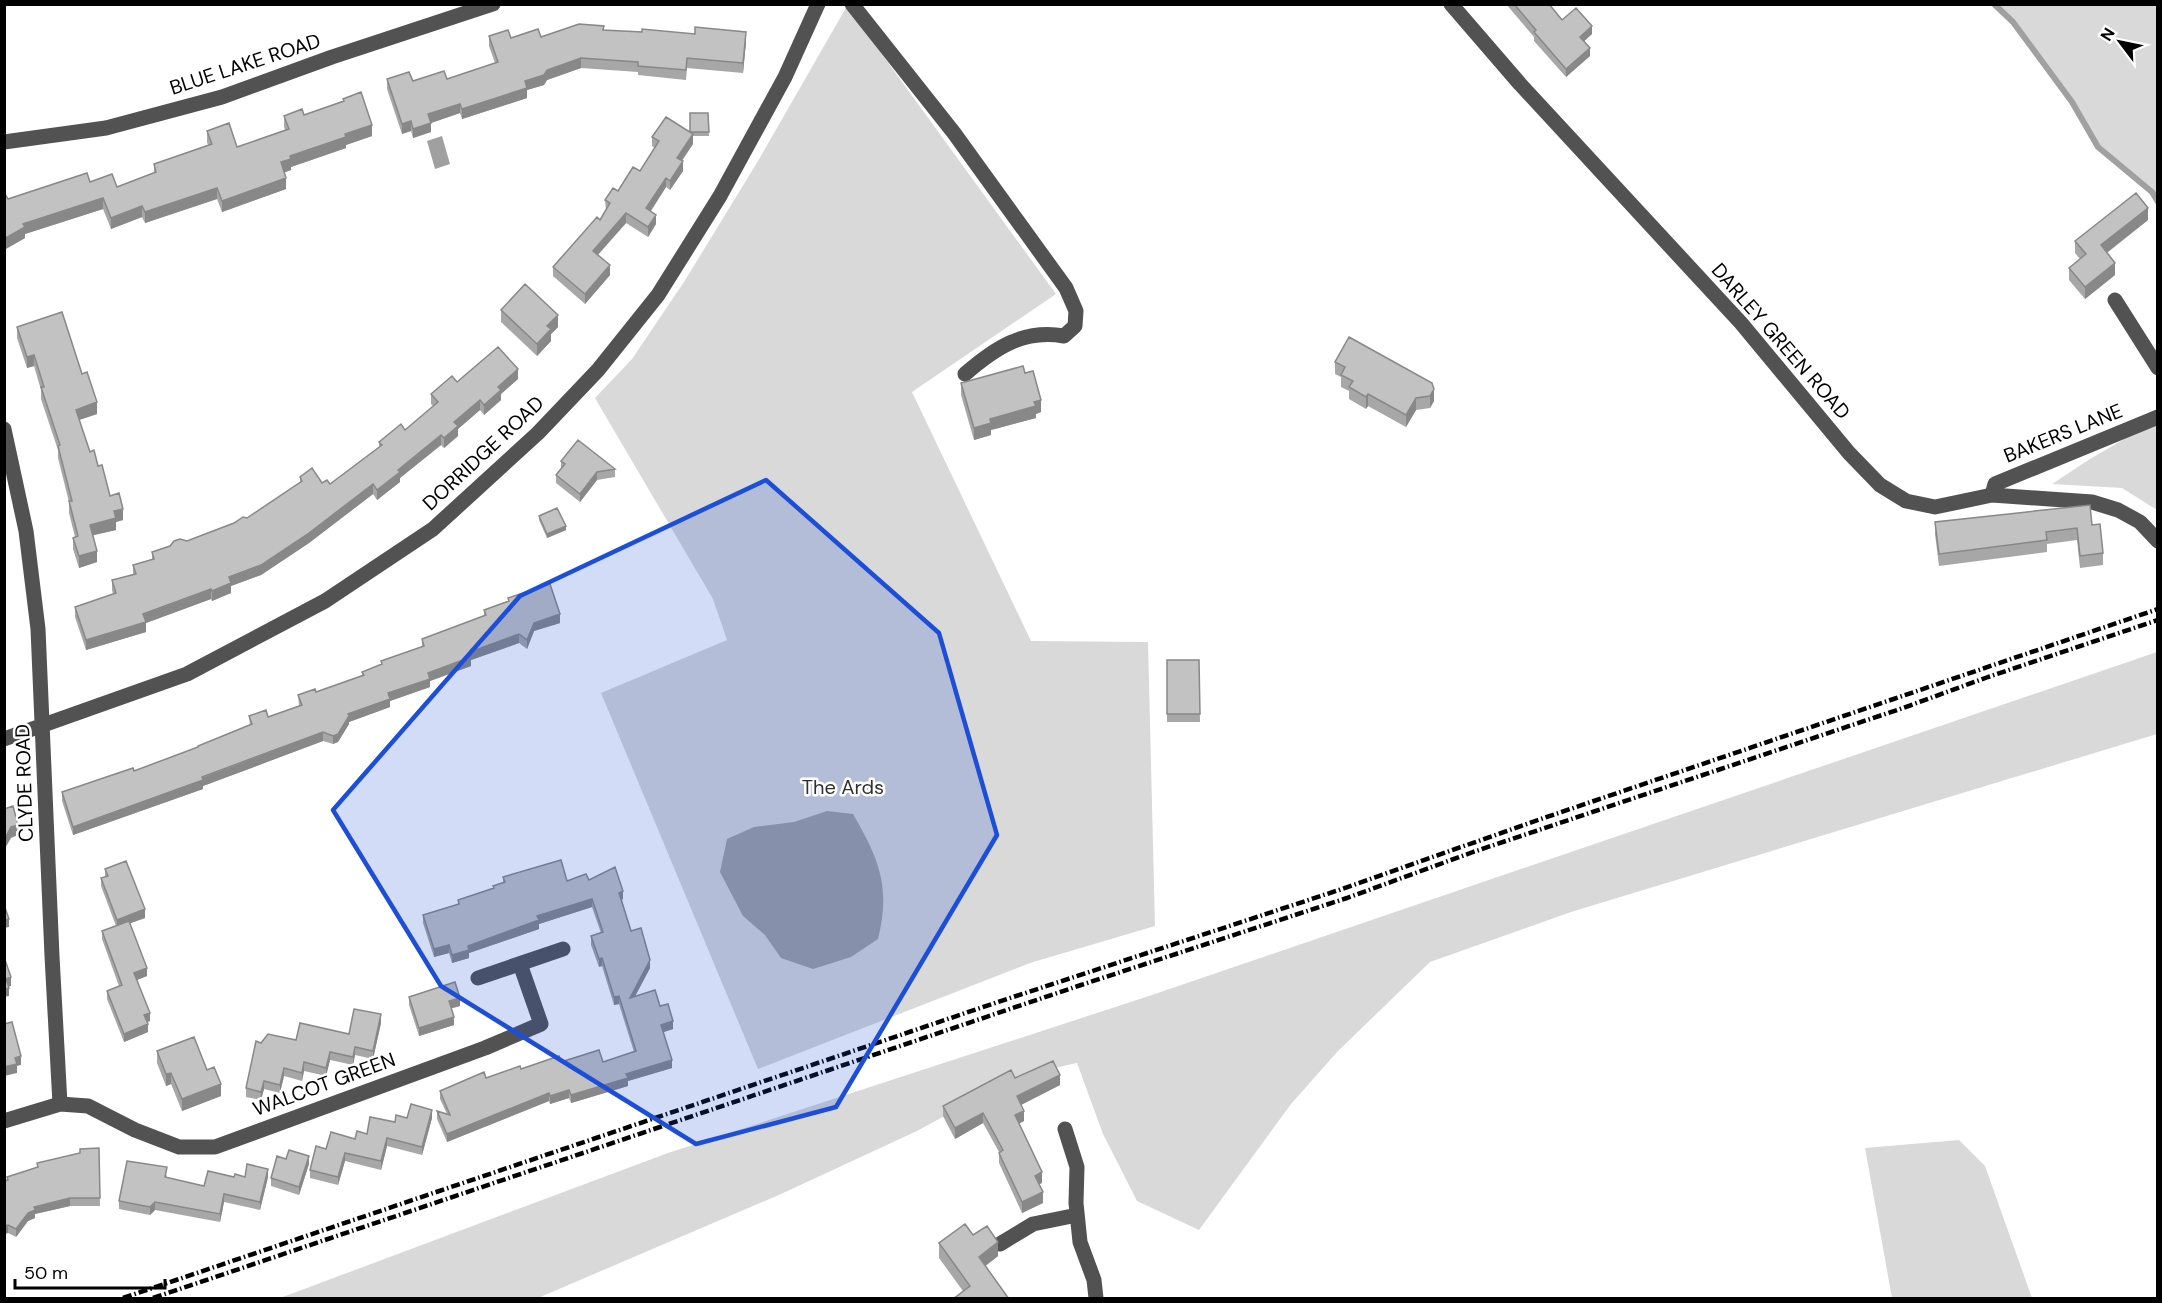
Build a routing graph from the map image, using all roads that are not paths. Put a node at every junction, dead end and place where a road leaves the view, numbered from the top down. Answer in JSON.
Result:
{"nodes":[{"id":1,"x":494,"y":4,"type":"edge"},
{"id":2,"x":818,"y":4,"type":"edge"},
{"id":3,"x":852,"y":4,"type":"edge"},
{"id":4,"x":1451,"y":4,"type":"edge"},
{"id":5,"x":4,"y":142,"type":"edge"},
{"id":6,"x":2115,"y":300,"type":"dead end"},
{"id":7,"x":2157,"y":368,"type":"edge"},
{"id":8,"x":965,"y":374,"type":"dead end"},
{"id":9,"x":2157,"y":417,"type":"edge"},
{"id":10,"x":4,"y":429,"type":"edge"},
{"id":11,"x":1992,"y":495,"type":"junction"},
{"id":12,"x":2157,"y":541,"type":"edge"},
{"id":13,"x":43,"y":727,"type":"junction"},
{"id":14,"x":4,"y":739,"type":"edge"},
{"id":15,"x":564,"y":949,"type":"dead end"},
{"id":16,"x":520,"y":964,"type":"junction"},
{"id":17,"x":478,"y":978,"type":"dead end"},
{"id":18,"x":60,"y":1104,"type":"junction"},
{"id":19,"x":4,"y":1120,"type":"edge"},
{"id":20,"x":1065,"y":1128,"type":"dead end"},
{"id":21,"x":1077,"y":1215,"type":"junction"},
{"id":22,"x":1000,"y":1244,"type":"edge"},
{"id":23,"x":1096,"y":1299,"type":"edge"}],
"edges":[{"from":1,"to":5,"type":"street","name":"BLUE LAKE ROAD"},
{"from":2,"to":13,"type":"street","name":"DORRIDGE ROAD"},
{"from":3,"to":8,"type":"street"},
{"from":4,"to":11,"type":"street","name":"DARLEY GREEN ROAD"},
{"from":6,"to":7,"type":"street"},
{"from":9,"to":11,"type":"street","name":"BAKERS LANE"},
{"from":10,"to":13,"type":"street","name":"CLYDE ROAD"},
{"from":11,"to":12,"type":"street","name":"DARLEY GREEN ROAD"},
{"from":13,"to":14,"type":"street","name":"DORRIDGE ROAD"},
{"from":13,"to":18,"type":"street","name":"CLYDE ROAD"},
{"from":15,"to":16,"type":"street"},
{"from":16,"to":17,"type":"street"},
{"from":16,"to":18,"type":"street","name":"WALCOT GREEN"},
{"from":18,"to":19,"type":"street"},
{"from":20,"to":21,"type":"street"},
{"from":21,"to":22,"type":"street"},
{"from":21,"to":23,"type":"street"}]}
